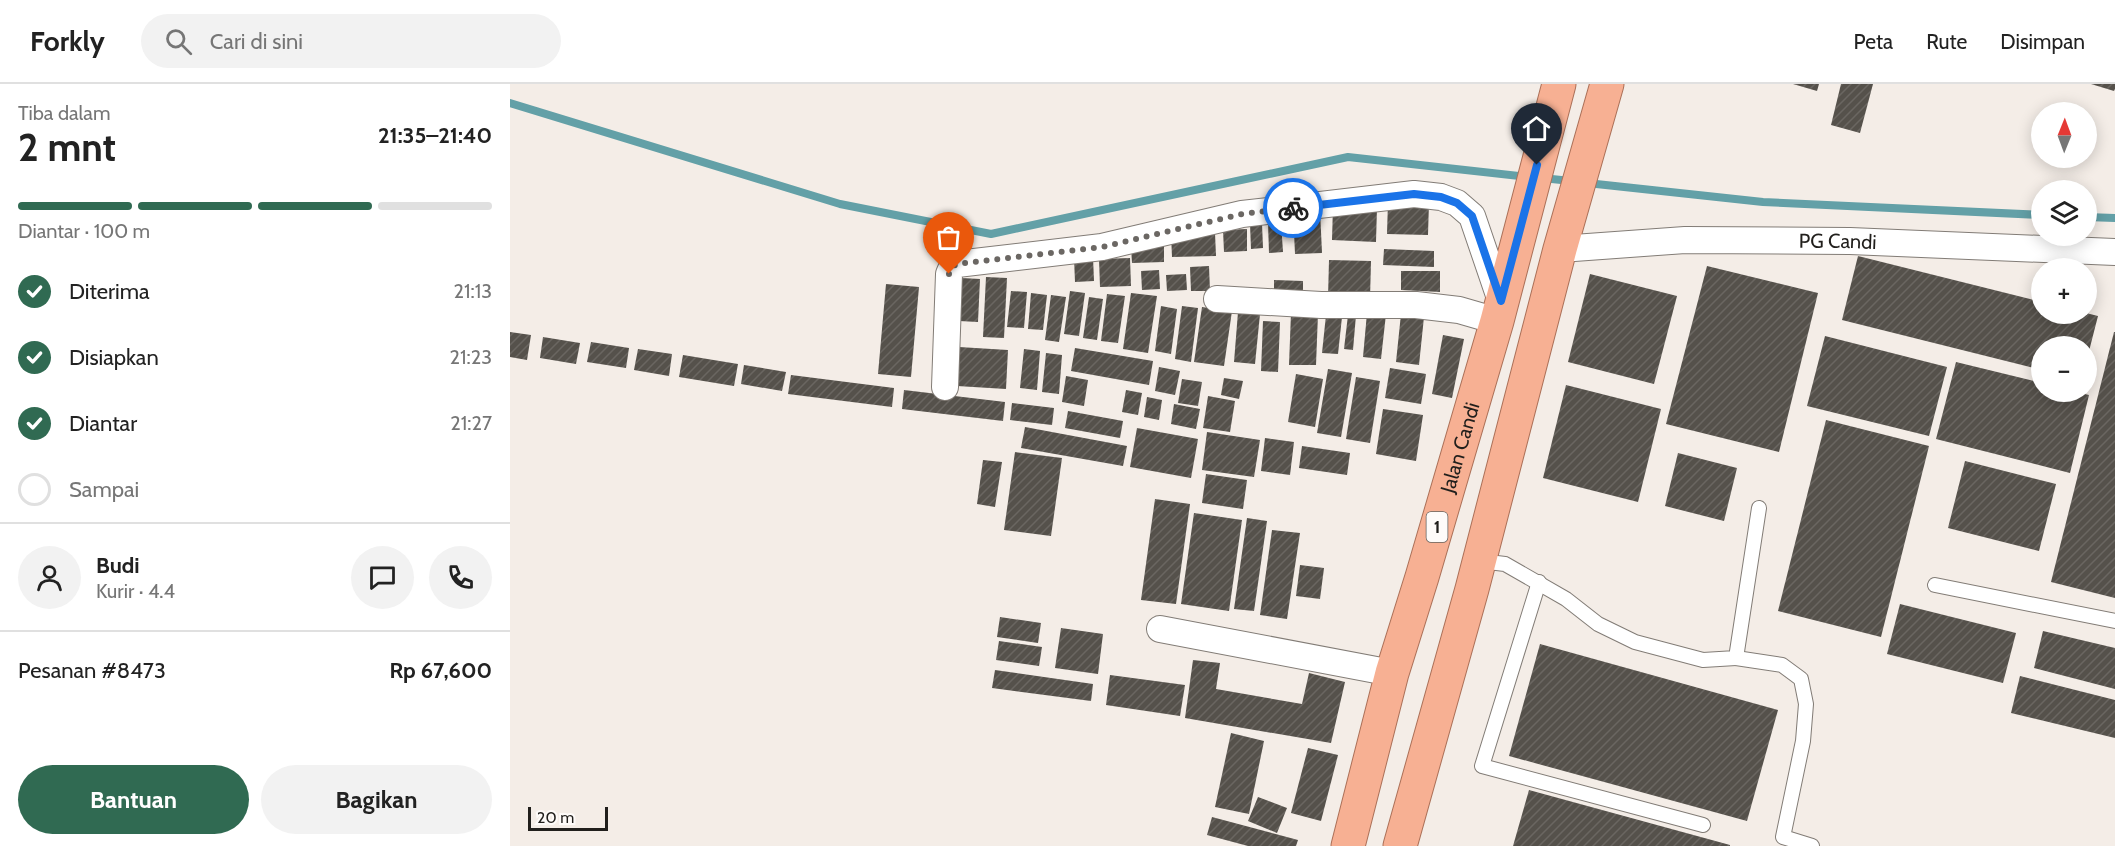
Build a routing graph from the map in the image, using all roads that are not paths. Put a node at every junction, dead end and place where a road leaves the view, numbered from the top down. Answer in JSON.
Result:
{"nodes":[{"id":1,"x":1558,"y":86,"type":"edge"},
{"id":2,"x":1601,"y":105,"type":"edge"},
{"id":3,"x":1564,"y":233,"type":"junction"},
{"id":4,"x":2115,"y":252,"type":"edge"},
{"id":5,"x":1217,"y":299,"type":"dead end"},
{"id":6,"x":1499,"y":311,"type":"junction"},
{"id":7,"x":945,"y":387,"type":"dead end"},
{"id":8,"x":1443,"y":507,"type":"junction"},
{"id":9,"x":1759,"y":508,"type":"dead end"},
{"id":10,"x":1490,"y":521,"type":"junction"},
{"id":11,"x":1476,"y":575,"type":"junction"},
{"id":12,"x":1422,"y":577,"type":"junction"},
{"id":13,"x":1539,"y":582,"type":"junction"},
{"id":14,"x":1935,"y":585,"type":"dead end"},
{"id":15,"x":2115,"y":621,"type":"edge"},
{"id":16,"x":1160,"y":629,"type":"dead end"},
{"id":17,"x":1736,"y":658,"type":"junction"},
{"id":18,"x":1392,"y":673,"type":"junction"},
{"id":19,"x":1703,"y":825,"type":"dead end"},
{"id":20,"x":1781,"y":842,"type":"edge"},
{"id":21,"x":1348,"y":846,"type":"edge"},
{"id":22,"x":1400,"y":846,"type":"edge"},
{"id":23,"x":1812,"y":846,"type":"edge"}],
"edges":[{"from":1,"to":6,"type":"highway","name":"Jalan Candi","number":"1"},
{"from":2,"to":3,"type":"highway"},
{"from":3,"to":4,"type":"street","name":"PG Candi"},
{"from":3,"to":10,"type":"highway"},
{"from":5,"to":6,"type":"street"},
{"from":6,"to":7,"type":"street"},
{"from":6,"to":8,"type":"highway","name":"Jalan Candi","number":"1"},
{"from":8,"to":10,"type":"highway"},
{"from":8,"to":12,"type":"highway","name":"Jalan Candi","number":"1"},
{"from":9,"to":17,"type":"lane"},
{"from":10,"to":11,"type":"highway"},
{"from":11,"to":12,"type":"highway"},
{"from":11,"to":13,"type":"lane"},
{"from":11,"to":22,"type":"highway"},
{"from":12,"to":18,"type":"highway","name":"Jalan Candi","number":"1"},
{"from":13,"to":17,"type":"lane"},
{"from":13,"to":19,"type":"lane"},
{"from":14,"to":15,"type":"lane"},
{"from":16,"to":18,"type":"street"},
{"from":17,"to":20,"type":"lane"},
{"from":18,"to":21,"type":"highway","name":"Jalan Candi","number":"1"},
{"from":20,"to":23,"type":"lane"}]}
